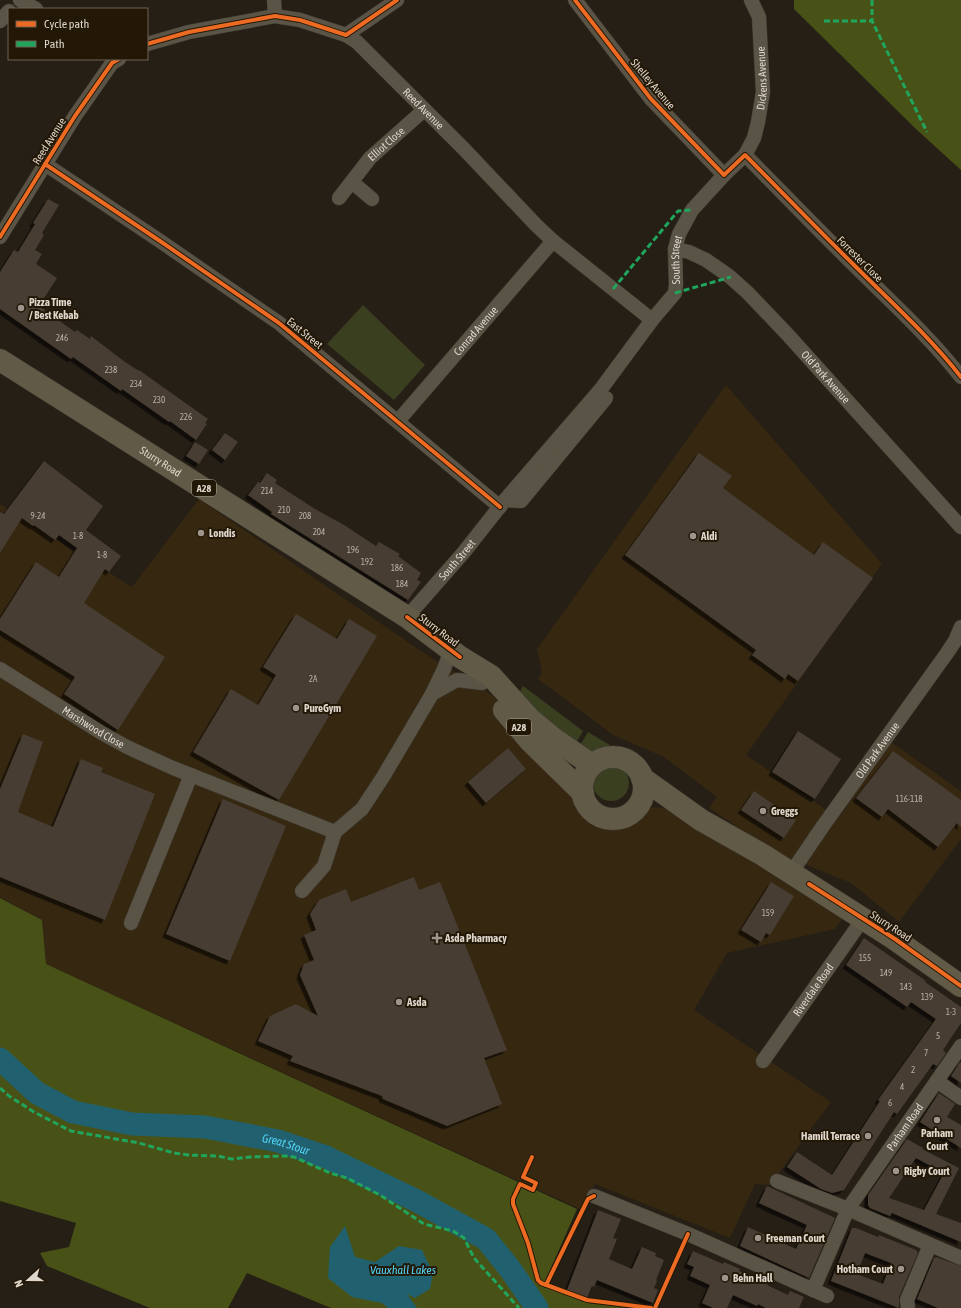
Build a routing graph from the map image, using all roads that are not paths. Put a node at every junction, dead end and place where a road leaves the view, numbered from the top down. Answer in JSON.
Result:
{"nodes":[{"id":1,"x":20,"y":0,"type":"edge"},
{"id":2,"x":274,"y":0,"type":"edge"},
{"id":3,"x":396,"y":0,"type":"edge"},
{"id":4,"x":575,"y":0,"type":"edge"},
{"id":5,"x":751,"y":0,"type":"edge"},
{"id":6,"x":12,"y":8,"type":"edge"},
{"id":7,"x":34,"y":8,"type":"edge"},
{"id":8,"x":8,"y":12,"type":"edge"},
{"id":9,"x":275,"y":16,"type":"junction"},
{"id":10,"x":0,"y":21,"type":"edge"},
{"id":11,"x":346,"y":35,"type":"junction"},
{"id":12,"x":148,"y":44,"type":"edge"},
{"id":13,"x":113,"y":60,"type":"edge"},
{"id":14,"x":424,"y":110,"type":"junction"},
{"id":15,"x":745,"y":155,"type":"junction"},
{"id":16,"x":45,"y":164,"type":"junction"},
{"id":17,"x":724,"y":175,"type":"junction"},
{"id":18,"x":352,"y":182,"type":"junction"},
{"id":19,"x":339,"y":198,"type":"dead end"},
{"id":20,"x":372,"y":199,"type":"dead end"},
{"id":21,"x":0,"y":237,"type":"edge"},
{"id":22,"x":553,"y":241,"type":"junction"},
{"id":23,"x":675,"y":249,"type":"junction"},
{"id":24,"x":652,"y":320,"type":"junction"},
{"id":25,"x":0,"y":360,"type":"edge"},
{"id":26,"x":961,"y":377,"type":"edge"},
{"id":27,"x":398,"y":421,"type":"junction"},
{"id":28,"x":502,"y":504,"type":"junction"},
{"id":29,"x":961,"y":527,"type":"edge"},
{"id":30,"x":407,"y":617,"type":"junction"},
{"id":31,"x":961,"y":627,"type":"edge"},
{"id":32,"x":455,"y":653,"type":"junction"},
{"id":33,"x":0,"y":669,"type":"edge"},
{"id":34,"x":482,"y":683,"type":"junction"},
{"id":35,"x":432,"y":694,"type":"junction"},
{"id":36,"x":592,"y":765,"type":"junction"},
{"id":37,"x":191,"y":775,"type":"junction"},
{"id":38,"x":642,"y":778,"type":"junction"},
{"id":39,"x":583,"y":793,"type":"junction"},
{"id":40,"x":634,"y":810,"type":"junction"},
{"id":41,"x":701,"y":820,"type":"junction"},
{"id":42,"x":335,"y":832,"type":"junction"},
{"id":43,"x":791,"y":873,"type":"junction"},
{"id":44,"x":302,"y":891,"type":"dead end"},
{"id":45,"x":863,"y":919,"type":"junction"},
{"id":46,"x":131,"y":923,"type":"dead end"},
{"id":47,"x":961,"y":986,"type":"edge"},
{"id":48,"x":961,"y":1046,"type":"edge"},
{"id":49,"x":763,"y":1061,"type":"dead end"},
{"id":50,"x":937,"y":1081,"type":"junction"},
{"id":51,"x":961,"y":1098,"type":"edge"},
{"id":52,"x":777,"y":1181,"type":"dead end"},
{"id":53,"x":594,"y":1196,"type":"dead end"},
{"id":54,"x":848,"y":1209,"type":"junction"},
{"id":55,"x":930,"y":1245,"type":"junction"},
{"id":56,"x":961,"y":1258,"type":"edge"},
{"id":57,"x":814,"y":1290,"type":"junction"},
{"id":58,"x":827,"y":1296,"type":"dead end"},
{"id":59,"x":908,"y":1308,"type":"edge"}],
"edges":[{"from":1,"to":6,"type":"street"},
{"from":1,"to":7,"type":"street"},
{"from":2,"to":9,"type":"street"},
{"from":3,"to":11,"type":"street"},
{"from":4,"to":17,"type":"street","name":"Shelley Avenue"},
{"from":5,"to":15,"type":"street","name":"Dickens Avenue"},
{"from":8,"to":10,"type":"street"},
{"from":9,"to":11,"type":"street","name":"Reed Avenue"},
{"from":9,"to":12,"type":"street","name":"Reed Avenue"},
{"from":11,"to":14,"type":"street","name":"Reed Avenue"},
{"from":13,"to":16,"type":"street","name":"Reed Avenue"},
{"from":14,"to":18,"type":"street","name":"Elliot Close"},
{"from":14,"to":22,"type":"street","name":"Reed Avenue"},
{"from":15,"to":17,"type":"street","name":"South Street"},
{"from":15,"to":26,"type":"street","name":"Forrester Close"},
{"from":16,"to":21,"type":"street","name":"Reed Avenue"},
{"from":16,"to":27,"type":"street","name":"East Street"},
{"from":17,"to":23,"type":"street","name":"South Street"},
{"from":18,"to":19,"type":"street","name":"Elliot Close"},
{"from":18,"to":20,"type":"street"},
{"from":22,"to":24,"type":"street","name":"Reed Avenue"},
{"from":22,"to":27,"type":"street","name":"Conrad Avenue"},
{"from":23,"to":24,"type":"street","name":"South Street"},
{"from":23,"to":29,"type":"street","name":"Old Park Avenue"},
{"from":24,"to":28,"type":"street","name":"South Street"},
{"from":25,"to":30,"type":"highway","name":"Sturry Road","number":"A28"},
{"from":27,"to":28,"type":"street","name":"East Street"},
{"from":28,"to":30,"type":"street","name":"South Street"},
{"from":30,"to":32,"type":"highway","name":"Sturry Road","number":"A28"},
{"from":31,"to":43,"type":"street","name":"Old Park Avenue"},
{"from":32,"to":34,"type":"highway","name":"Sturry Road","number":"A28"},
{"from":32,"to":35,"type":"street"},
{"from":32,"to":36,"type":"highway","name":"Sturry Road","number":"A28"},
{"from":33,"to":37,"type":"street","name":"Marshwood Close"},
{"from":34,"to":35,"type":"street"},
{"from":34,"to":39,"type":"highway","name":"Sturry Road","number":"A28"},
{"from":35,"to":42,"type":"street"},
{"from":36,"to":38,"type":"highway","name":"Sturry Road","number":"A28"},
{"from":36,"to":39,"type":"highway"},
{"from":37,"to":42,"type":"street","name":"Marshwood Close"},
{"from":37,"to":46,"type":"street"},
{"from":38,"to":40,"type":"highway"},
{"from":38,"to":41,"type":"highway","name":"Sturry Road","number":"A28"},
{"from":39,"to":40,"type":"highway","name":"Sturry Road","number":"A28"},
{"from":40,"to":41,"type":"highway","name":"Sturry Road","number":"A28"},
{"from":41,"to":43,"type":"highway","name":"Sturry Road","number":"A28"},
{"from":42,"to":44,"type":"street"},
{"from":43,"to":45,"type":"highway","name":"Sturry Road","number":"A28"},
{"from":45,"to":47,"type":"highway","name":"Sturry Road","number":"A28"},
{"from":45,"to":49,"type":"street","name":"Riverdale Road"},
{"from":48,"to":50,"type":"street","name":"Parham Road"},
{"from":50,"to":51,"type":"street"},
{"from":50,"to":54,"type":"street","name":"Parham Road"},
{"from":52,"to":54,"type":"street"},
{"from":53,"to":57,"type":"street"},
{"from":54,"to":55,"type":"street"},
{"from":54,"to":57,"type":"street","name":"Parham Road"},
{"from":55,"to":56,"type":"street"},
{"from":55,"to":59,"type":"street"},
{"from":57,"to":58,"type":"street"}]}
